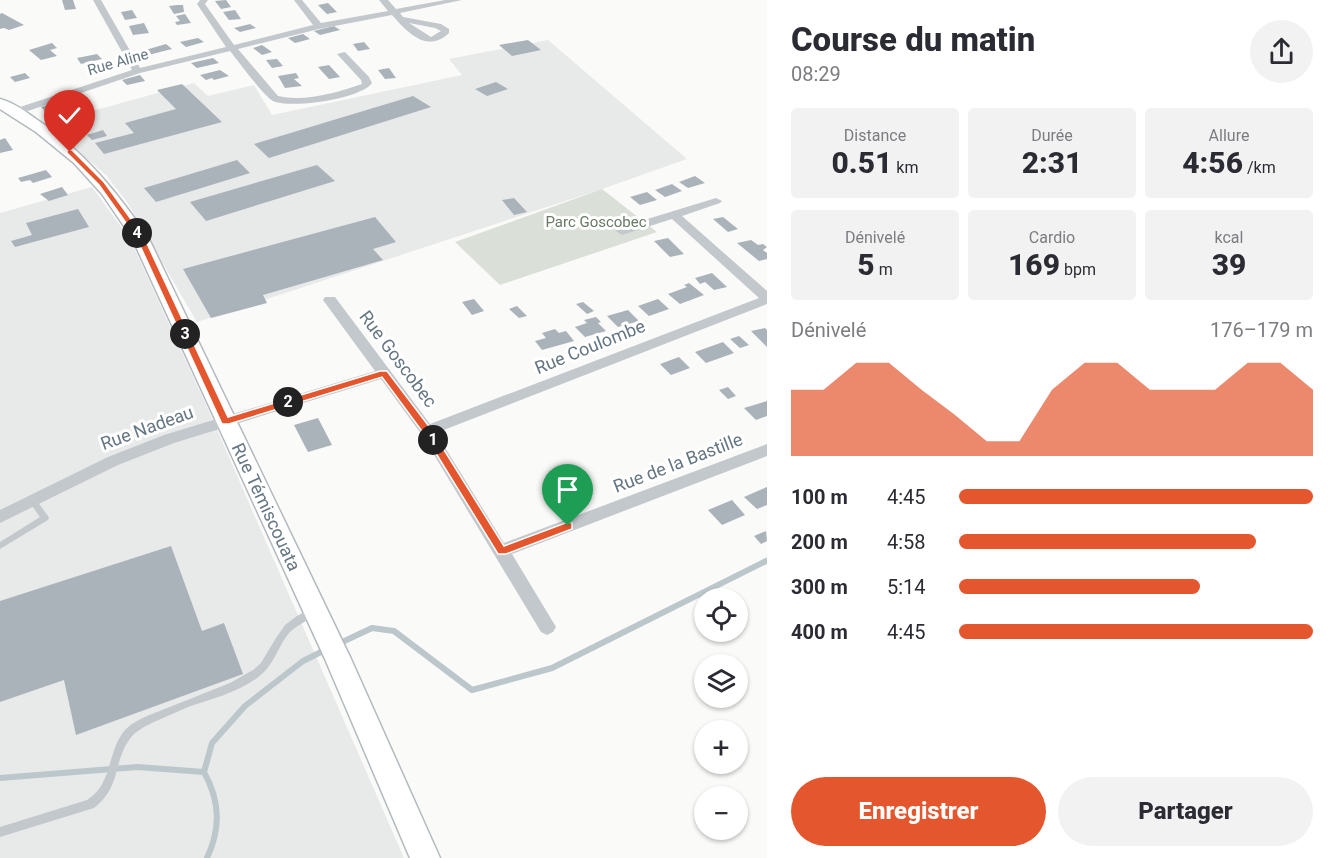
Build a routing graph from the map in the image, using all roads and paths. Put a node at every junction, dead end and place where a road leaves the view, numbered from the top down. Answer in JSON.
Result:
{"nodes":[{"id":1,"x":97,"y":0,"type":"edge"},
{"id":2,"x":204,"y":0,"type":"edge"},
{"id":3,"x":298,"y":0,"type":"edge"},
{"id":4,"x":383,"y":0,"type":"edge"},
{"id":5,"x":458,"y":0,"type":"edge"},
{"id":6,"x":399,"y":16,"type":"junction"},
{"id":7,"x":319,"y":26,"type":"junction"},
{"id":8,"x":232,"y":48,"type":"junction"},
{"id":9,"x":342,"y":54,"type":"dead end"},
{"id":10,"x":137,"y":71,"type":"junction"},
{"id":11,"x":7,"y":108,"type":"edge"},
{"id":12,"x":716,"y":201,"type":"dead end"},
{"id":13,"x":673,"y":214,"type":"junction"},
{"id":14,"x":622,"y":231,"type":"dead end"},
{"id":15,"x":767,"y":298,"type":"edge"},
{"id":16,"x":330,"y":300,"type":"dead end"},
{"id":17,"x":384,"y":373,"type":"junction"},
{"id":18,"x":225,"y":421,"type":"junction"},
{"id":19,"x":428,"y":431,"type":"junction"},
{"id":20,"x":767,"y":450,"type":"edge"},
{"id":21,"x":31,"y":499,"type":"junction"},
{"id":22,"x":0,"y":517,"type":"edge"},
{"id":23,"x":0,"y":546,"type":"edge"},
{"id":24,"x":502,"y":551,"type":"junction"},
{"id":25,"x":315,"y":610,"type":"junction"},
{"id":26,"x":547,"y":627,"type":"dead end"},
{"id":27,"x":0,"y":832,"type":"edge"},
{"id":28,"x":425,"y":858,"type":"edge"}],
"edges":[{"from":1,"to":10,"type":"street"},
{"from":2,"to":8,"type":"street"},
{"from":3,"to":7,"type":"street"},
{"from":4,"to":6,"type":"street"},
{"from":5,"to":6,"type":"street"},
{"from":6,"to":7,"type":"street"},
{"from":7,"to":8,"type":"street","name":"Rue Aline"},
{"from":8,"to":9,"type":"street"},
{"from":8,"to":10,"type":"street","name":"Rue Aline"},
{"from":10,"to":11,"type":"street","name":"Rue Aline"},
{"from":11,"to":18,"type":"main road","name":"Rue Témiscouata"},
{"from":12,"to":13,"type":"street"},
{"from":13,"to":14,"type":"street"},
{"from":13,"to":15,"type":"street"},
{"from":15,"to":19,"type":"street","name":"Rue Coulombe"},
{"from":16,"to":17,"type":"street","name":"Rue Goscobec"},
{"from":17,"to":18,"type":"street","name":"Rue Nadeau"},
{"from":17,"to":19,"type":"street","name":"Rue Goscobec"},
{"from":18,"to":21,"type":"street","name":"Rue Nadeau"},
{"from":18,"to":25,"type":"main road","name":"Rue Témiscouata"},
{"from":19,"to":24,"type":"street","name":"Rue Goscobec"},
{"from":20,"to":24,"type":"street","name":"Rue de la Bastille"},
{"from":21,"to":22,"type":"street","name":"Rue Nadeau"},
{"from":21,"to":23,"type":"lane"},
{"from":24,"to":26,"type":"street","name":"Rue Goscobec"},
{"from":25,"to":27,"type":"lane"},
{"from":25,"to":28,"type":"main road","name":"Rue Témiscouata"}]}
